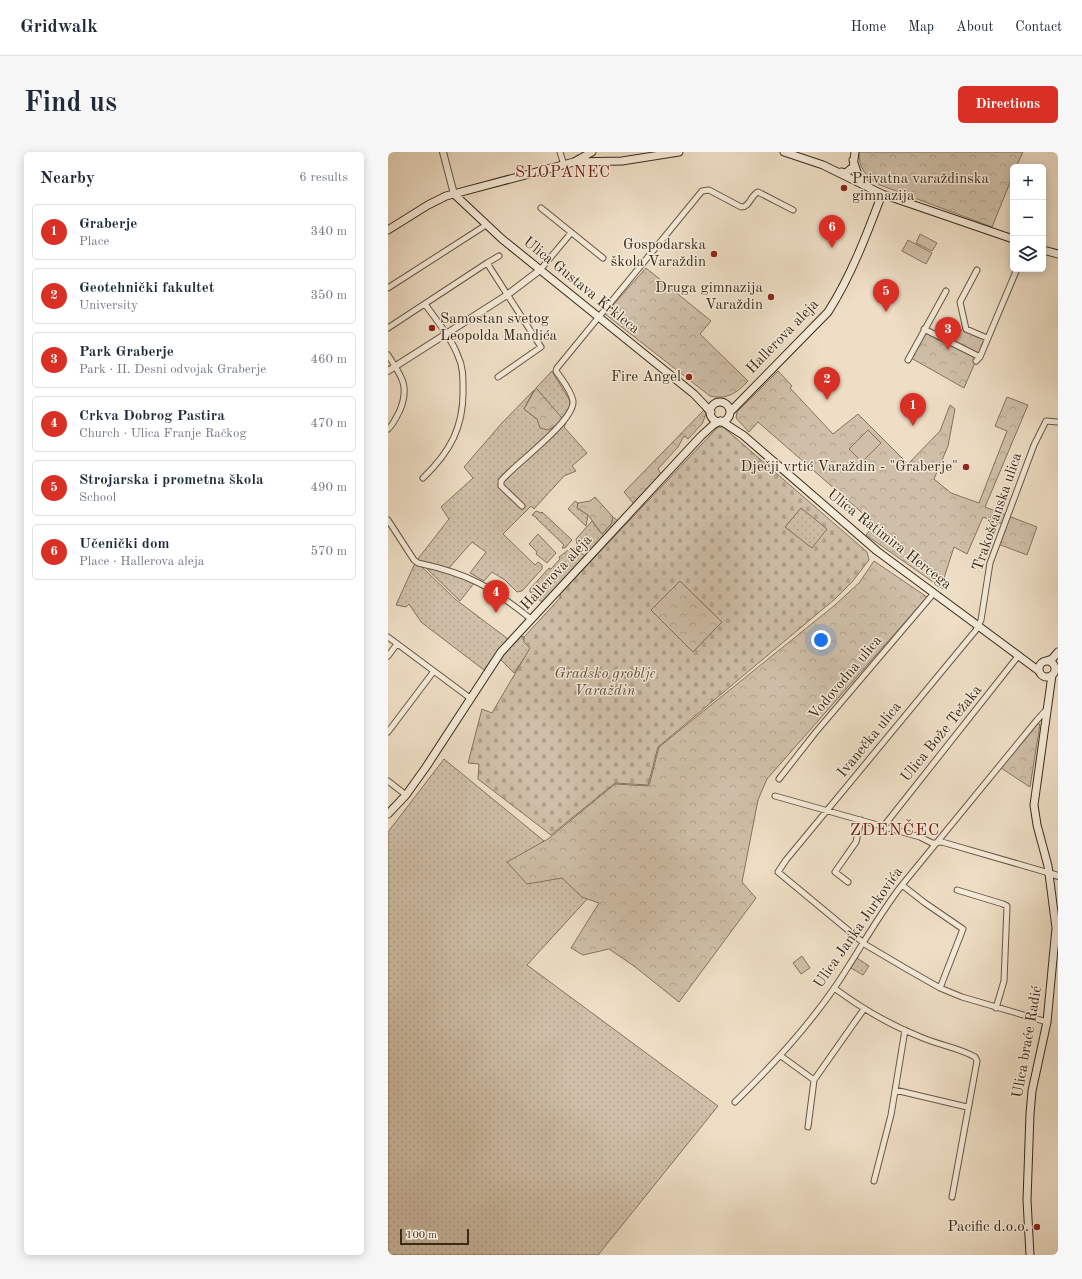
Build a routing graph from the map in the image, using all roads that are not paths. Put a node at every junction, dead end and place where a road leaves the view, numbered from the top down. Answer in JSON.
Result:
{"nodes":[{"id":1,"x":443,"y":152,"type":"edge"},
{"id":2,"x":560,"y":152,"type":"edge"},
{"id":3,"x":592,"y":152,"type":"edge"},
{"id":4,"x":595,"y":152,"type":"edge"},
{"id":5,"x":679,"y":152,"type":"edge"},
{"id":6,"x":784,"y":152,"type":"edge"},
{"id":7,"x":855,"y":152,"type":"edge"},
{"id":8,"x":794,"y":153,"type":"edge"},
{"id":9,"x":854,"y":160,"type":"junction"},
{"id":10,"x":607,"y":161,"type":"junction"},
{"id":11,"x":574,"y":162,"type":"junction"},
{"id":12,"x":564,"y":165,"type":"junction"},
{"id":13,"x":840,"y":172,"type":"junction"},
{"id":14,"x":873,"y":189,"type":"junction"},
{"id":15,"x":454,"y":194,"type":"junction"},
{"id":16,"x":882,"y":194,"type":"junction"},
{"id":17,"x":541,"y":208,"type":"dead end"},
{"id":18,"x":793,"y":210,"type":"dead end"},
{"id":19,"x":486,"y":225,"type":"junction"},
{"id":20,"x":388,"y":230,"type":"edge"},
{"id":21,"x":571,"y":233,"type":"junction"},
{"id":22,"x":1010,"y":238,"type":"edge"},
{"id":23,"x":1046,"y":251,"type":"edge"},
{"id":24,"x":1058,"y":254,"type":"edge"},
{"id":25,"x":499,"y":256,"type":"dead end"},
{"id":26,"x":602,"y":258,"type":"dead end"},
{"id":27,"x":486,"y":263,"type":"junction"},
{"id":28,"x":540,"y":270,"type":"junction"},
{"id":29,"x":977,"y":270,"type":"dead end"},
{"id":30,"x":1016,"y":272,"type":"edge"},
{"id":31,"x":388,"y":288,"type":"edge"},
{"id":32,"x":946,"y":291,"type":"dead end"},
{"id":33,"x":507,"y":295,"type":"junction"},
{"id":34,"x":425,"y":304,"type":"junction"},
{"id":35,"x":598,"y":317,"type":"junction"},
{"id":36,"x":388,"y":328,"type":"edge"},
{"id":37,"x":924,"y":330,"type":"junction"},
{"id":38,"x":445,"y":334,"type":"junction"},
{"id":39,"x":988,"y":338,"type":"junction"},
{"id":40,"x":388,"y":355,"type":"edge"},
{"id":41,"x":908,"y":360,"type":"dead end"},
{"id":42,"x":395,"y":367,"type":"junction"},
{"id":43,"x":388,"y":371,"type":"edge"},
{"id":44,"x":498,"y":377,"type":"dead end"},
{"id":45,"x":750,"y":389,"type":"junction"},
{"id":46,"x":694,"y":394,"type":"junction"},
{"id":47,"x":721,"y":403,"type":"junction"},
{"id":48,"x":730,"y":413,"type":"junction"},
{"id":49,"x":711,"y":414,"type":"junction"},
{"id":50,"x":721,"y":421,"type":"junction"},
{"id":51,"x":1058,"y":422,"type":"edge"},
{"id":52,"x":388,"y":429,"type":"edge"},
{"id":53,"x":743,"y":435,"type":"junction"},
{"id":54,"x":701,"y":436,"type":"junction"},
{"id":55,"x":423,"y":478,"type":"dead end"},
{"id":56,"x":522,"y":506,"type":"dead end"},
{"id":57,"x":388,"y":520,"type":"edge"},
{"id":58,"x":934,"y":593,"type":"junction"},
{"id":59,"x":532,"y":619,"type":"junction"},
{"id":60,"x":979,"y":626,"type":"junction"},
{"id":61,"x":388,"y":637,"type":"edge"},
{"id":62,"x":397,"y":644,"type":"junction"},
{"id":63,"x":1058,"y":652,"type":"edge"},
{"id":64,"x":388,"y":656,"type":"edge"},
{"id":65,"x":1022,"y":657,"type":"junction"},
{"id":66,"x":1058,"y":660,"type":"edge"},
{"id":67,"x":1045,"y":661,"type":"junction"},
{"id":68,"x":434,"y":671,"type":"junction"},
{"id":69,"x":1054,"y":672,"type":"junction"},
{"id":70,"x":1041,"y":673,"type":"junction"},
{"id":71,"x":1049,"y":692,"type":"junction"},
{"id":72,"x":470,"y":698,"type":"junction"},
{"id":73,"x":1047,"y":709,"type":"junction"},
{"id":74,"x":388,"y":732,"type":"edge"},
{"id":75,"x":779,"y":779,"type":"dead end"},
{"id":76,"x":388,"y":781,"type":"edge"},
{"id":77,"x":406,"y":795,"type":"junction"},
{"id":78,"x":775,"y":796,"type":"dead end"},
{"id":79,"x":827,"y":812,"type":"junction"},
{"id":80,"x":388,"y":814,"type":"edge"},
{"id":81,"x":861,"y":820,"type":"junction"},
{"id":82,"x":883,"y":827,"type":"junction"},
{"id":83,"x":937,"y":842,"type":"junction"},
{"id":84,"x":1049,"y":873,"type":"junction"},
{"id":85,"x":1058,"y":876,"type":"edge"},
{"id":86,"x":848,"y":882,"type":"dead end"},
{"id":87,"x":902,"y":885,"type":"junction"},
{"id":88,"x":957,"y":890,"type":"dead end"},
{"id":89,"x":864,"y":942,"type":"junction"},
{"id":90,"x":1056,"y":968,"type":"edge"},
{"id":91,"x":834,"y":988,"type":"junction"},
{"id":92,"x":940,"y":988,"type":"junction"},
{"id":93,"x":996,"y":1008,"type":"junction"},
{"id":94,"x":864,"y":1009,"type":"junction"},
{"id":95,"x":1047,"y":1022,"type":"junction"},
{"id":96,"x":904,"y":1030,"type":"junction"},
{"id":97,"x":780,"y":1056,"type":"junction"},
{"id":98,"x":814,"y":1080,"type":"junction"},
{"id":99,"x":895,"y":1090,"type":"junction"},
{"id":100,"x":734,"y":1102,"type":"dead end"},
{"id":101,"x":967,"y":1107,"type":"junction"},
{"id":102,"x":808,"y":1127,"type":"dead end"},
{"id":103,"x":874,"y":1181,"type":"dead end"},
{"id":104,"x":952,"y":1197,"type":"dead end"},
{"id":105,"x":1030,"y":1255,"type":"edge"}],
"edges":[{"from":1,"to":15,"type":"street"},
{"from":2,"to":12,"type":"street"},
{"from":3,"to":11,"type":"main road"},
{"from":4,"to":10,"type":"main road"},
{"from":5,"to":10,"type":"main road"},
{"from":6,"to":8,"type":"main road"},
{"from":7,"to":9,"type":"main road"},
{"from":8,"to":13,"type":"main road"},
{"from":9,"to":13,"type":"main road"},
{"from":9,"to":14,"type":"main road"},
{"from":10,"to":11,"type":"main road"},
{"from":11,"to":12,"type":"main road"},
{"from":12,"to":15,"type":"main road"},
{"from":13,"to":14,"type":"main road"},
{"from":14,"to":16,"type":"main road"},
{"from":15,"to":19,"type":"main road","name":"Ulica Gustava Krkleca"},
{"from":15,"to":20,"type":"main road"},
{"from":16,"to":22,"type":"main road"},
{"from":16,"to":45,"type":"main road","name":"Hallerova aleja"},
{"from":17,"to":21,"type":"street"},
{"from":18,"to":35,"type":"street"},
{"from":19,"to":28,"type":"main road","name":"Ulica Gustava Krkleca"},
{"from":19,"to":31,"type":"street"},
{"from":21,"to":26,"type":"street"},
{"from":21,"to":28,"type":"street"},
{"from":23,"to":24,"type":"main road"},
{"from":25,"to":27,"type":"street"},
{"from":27,"to":33,"type":"street"},
{"from":27,"to":34,"type":"street"},
{"from":28,"to":33,"type":"street"},
{"from":28,"to":35,"type":"main road","name":"Ulica Gustava Krkleca"},
{"from":29,"to":39,"type":"street"},
{"from":30,"to":39,"type":"street"},
{"from":32,"to":37,"type":"street"},
{"from":33,"to":38,"type":"street"},
{"from":33,"to":44,"type":"street"},
{"from":34,"to":36,"type":"street"},
{"from":34,"to":38,"type":"street"},
{"from":35,"to":46,"type":"main road","name":"Ulica Gustava Krkleca"},
{"from":35,"to":56,"type":"street"},
{"from":37,"to":39,"type":"street"},
{"from":37,"to":41,"type":"street"},
{"from":38,"to":42,"type":"street"},
{"from":38,"to":55,"type":"street"},
{"from":40,"to":42,"type":"street"},
{"from":42,"to":43,"type":"street"},
{"from":42,"to":52,"type":"street"},
{"from":45,"to":47,"type":"main road","name":"Hallerova aleja"},
{"from":45,"to":48,"type":"main road","name":"Hallerova aleja"},
{"from":46,"to":47,"type":"main road","name":"Ulica Gustava Krkleca"},
{"from":46,"to":49,"type":"main road","name":"Ulica Gustava Krkleca"},
{"from":47,"to":48,"type":"main road"},
{"from":47,"to":49,"type":"main road"},
{"from":48,"to":50,"type":"main road"},
{"from":48,"to":53,"type":"main road","name":"Ulica Ratimira Hercega"},
{"from":49,"to":50,"type":"main road"},
{"from":49,"to":54,"type":"main road","name":"Hallerova aleja"},
{"from":50,"to":53,"type":"main road","name":"Ulica Ratimira Hercega"},
{"from":50,"to":54,"type":"main road","name":"Hallerova aleja"},
{"from":51,"to":60,"type":"street","name":"Trakošćanska ulica"},
{"from":53,"to":58,"type":"main road","name":"Ulica Ratimira Hercega"},
{"from":54,"to":59,"type":"main road","name":"Hallerova aleja"},
{"from":57,"to":59,"type":"street"},
{"from":58,"to":60,"type":"main road","name":"Ulica Ratimira Hercega"},
{"from":58,"to":75,"type":"street","name":"Vodovodna ulica"},
{"from":59,"to":72,"type":"main road","name":"Hallerova aleja"},
{"from":60,"to":65,"type":"main road","name":"Ulica Ratimira Hercega"},
{"from":60,"to":79,"type":"street","name":"Ivanečka ulica"},
{"from":61,"to":62,"type":"street"},
{"from":62,"to":64,"type":"street"},
{"from":62,"to":68,"type":"street"},
{"from":63,"to":67,"type":"main road"},
{"from":65,"to":67,"type":"main road"},
{"from":65,"to":70,"type":"main road","name":"Ulica Ratimira Hercega"},
{"from":65,"to":82,"type":"street","name":"Ulica Bože Težaka"},
{"from":66,"to":69,"type":"main road","name":"Ulica braće Radić"},
{"from":67,"to":69,"type":"main road"},
{"from":67,"to":70,"type":"main road"},
{"from":68,"to":72,"type":"street"},
{"from":68,"to":74,"type":"street"},
{"from":69,"to":70,"type":"main road"},
{"from":69,"to":71,"type":"main road","name":"Ulica braće Radić"},
{"from":70,"to":71,"type":"main road","name":"Ulica braće Radić"},
{"from":71,"to":73,"type":"main road","name":"Ulica braće Radić"},
{"from":72,"to":77,"type":"main road","name":"Hallerova aleja"},
{"from":73,"to":83,"type":"street","name":"Ulica Janka Jurkovića"},
{"from":73,"to":84,"type":"main road","name":"Ulica braće Radić"},
{"from":76,"to":77,"type":"street"},
{"from":77,"to":80,"type":"main road","name":"Hallerova aleja"},
{"from":78,"to":79,"type":"street"},
{"from":79,"to":81,"type":"street"},
{"from":79,"to":89,"type":"street","name":"Ivanečka ulica"},
{"from":81,"to":82,"type":"street"},
{"from":81,"to":86,"type":"street"},
{"from":82,"to":83,"type":"street"},
{"from":83,"to":84,"type":"street"},
{"from":83,"to":87,"type":"street","name":"Ulica Janka Jurkovića"},
{"from":84,"to":85,"type":"street"},
{"from":84,"to":90,"type":"main road","name":"Ulica braće Radić"},
{"from":87,"to":89,"type":"street","name":"Ulica Janka Jurkovića"},
{"from":87,"to":92,"type":"street"},
{"from":88,"to":93,"type":"street"},
{"from":89,"to":91,"type":"street","name":"Ulica Janka Jurkovića"},
{"from":89,"to":92,"type":"street"},
{"from":90,"to":95,"type":"main road","name":"Ulica braće Radić"},
{"from":91,"to":94,"type":"street"},
{"from":91,"to":97,"type":"street","name":"Ulica Janka Jurkovića"},
{"from":92,"to":93,"type":"street"},
{"from":93,"to":95,"type":"street"},
{"from":94,"to":96,"type":"street"},
{"from":94,"to":98,"type":"street"},
{"from":95,"to":105,"type":"main road","name":"Ulica braće Radić"},
{"from":96,"to":99,"type":"street"},
{"from":96,"to":101,"type":"street"},
{"from":97,"to":98,"type":"street"},
{"from":97,"to":100,"type":"street","name":"Ulica Janka Jurkovića"},
{"from":98,"to":102,"type":"street"},
{"from":99,"to":101,"type":"street"},
{"from":99,"to":103,"type":"street"},
{"from":101,"to":104,"type":"street"}]}
